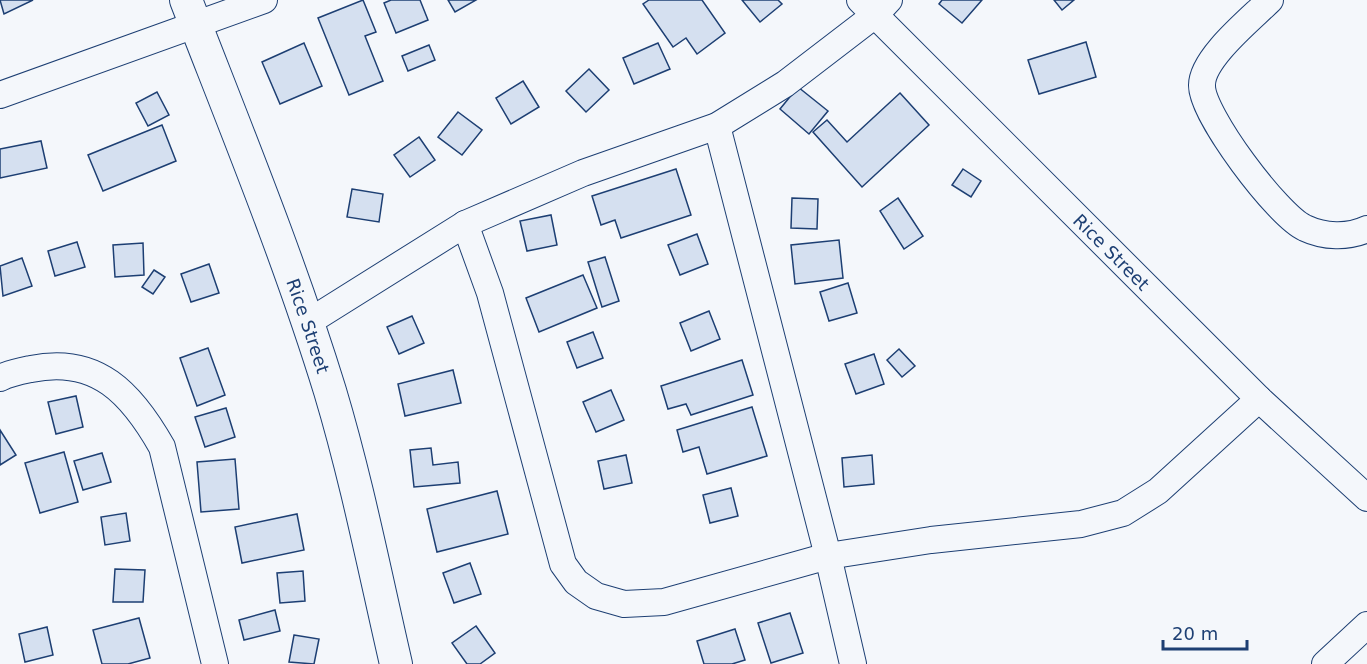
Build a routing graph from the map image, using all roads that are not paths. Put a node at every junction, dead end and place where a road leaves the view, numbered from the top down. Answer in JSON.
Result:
{"nodes":[{"id":1,"x":264,"y":0,"type":"edge"},
{"id":2,"x":1270,"y":0,"type":"edge"},
{"id":3,"x":875,"y":5,"type":"edge"},
{"id":4,"x":190,"y":12,"type":"edge"},
{"id":5,"x":0,"y":94,"type":"edge"},
{"id":6,"x":717,"y":126,"type":"junction"},
{"id":7,"x":465,"y":224,"type":"junction"},
{"id":8,"x":1367,"y":229,"type":"edge"},
{"id":9,"x":307,"y":323,"type":"junction"},
{"id":10,"x":0,"y":378,"type":"edge"},
{"id":11,"x":1259,"y":399,"type":"junction"},
{"id":12,"x":1367,"y":498,"type":"edge"},
{"id":13,"x":828,"y":556,"type":"junction"},
{"id":14,"x":1367,"y":625,"type":"edge"},
{"id":15,"x":215,"y":664,"type":"edge"},
{"id":16,"x":396,"y":664,"type":"edge"},
{"id":17,"x":853,"y":664,"type":"edge"},
{"id":18,"x":1325,"y":664,"type":"edge"}],
"edges":[{"from":1,"to":4,"type":"street"},
{"from":2,"to":8,"type":"street"},
{"from":3,"to":6,"type":"street"},
{"from":3,"to":11,"type":"street","name":"Rice Street"},
{"from":4,"to":5,"type":"street"},
{"from":4,"to":9,"type":"street","name":"Rice Street"},
{"from":6,"to":7,"type":"street"},
{"from":6,"to":13,"type":"street"},
{"from":7,"to":9,"type":"street"},
{"from":7,"to":13,"type":"street"},
{"from":9,"to":16,"type":"street","name":"Rice Street"},
{"from":10,"to":15,"type":"street"},
{"from":11,"to":12,"type":"street","name":"Rice Street"},
{"from":11,"to":13,"type":"street"},
{"from":13,"to":17,"type":"street"},
{"from":14,"to":18,"type":"street"}]}
